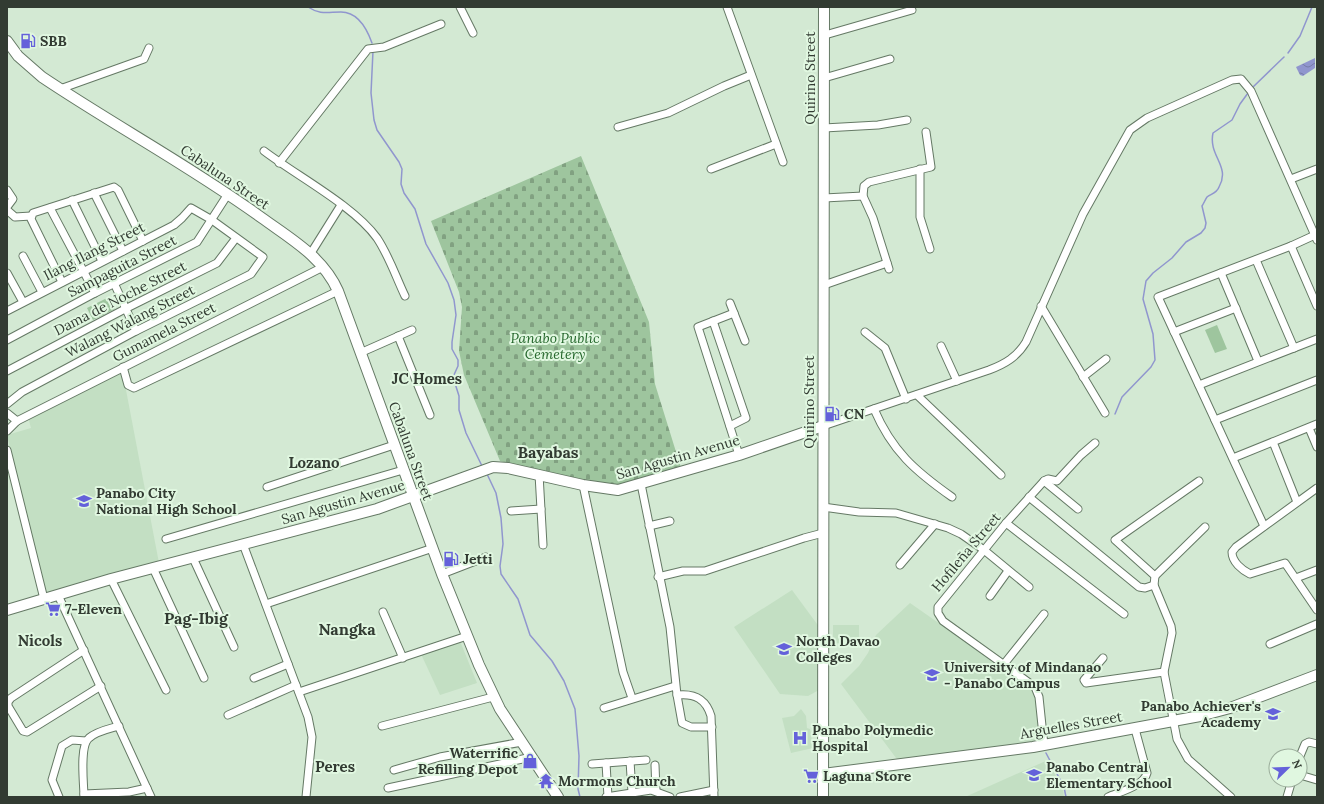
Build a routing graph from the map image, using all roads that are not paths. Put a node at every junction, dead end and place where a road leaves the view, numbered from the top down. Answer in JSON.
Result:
{"nodes":[{"id":1,"x":460,"y":7,"type":"edge"},
{"id":2,"x":727,"y":7,"type":"edge"},
{"id":3,"x":824,"y":7,"type":"edge"},
{"id":4,"x":912,"y":10,"type":"dead end"},
{"id":5,"x":441,"y":24,"type":"dead end"},
{"id":6,"x":473,"y":33,"type":"dead end"},
{"id":7,"x":825,"y":35,"type":"junction"},
{"id":8,"x":7,"y":41,"type":"edge"},
{"id":9,"x":149,"y":48,"type":"dead end"},
{"id":10,"x":890,"y":59,"type":"dead end"},
{"id":11,"x":752,"y":75,"type":"junction"},
{"id":12,"x":824,"y":78,"type":"junction"},
{"id":13,"x":60,"y":89,"type":"junction"},
{"id":14,"x":908,"y":120,"type":"dead end"},
{"id":15,"x":618,"y":127,"type":"dead end"},
{"id":16,"x":824,"y":128,"type":"junction"},
{"id":17,"x":926,"y":132,"type":"dead end"},
{"id":18,"x":776,"y":144,"type":"junction"},
{"id":19,"x":264,"y":151,"type":"dead end"},
{"id":20,"x":783,"y":162,"type":"dead end"},
{"id":21,"x":279,"y":163,"type":"junction"},
{"id":22,"x":711,"y":169,"type":"dead end"},
{"id":23,"x":920,"y":169,"type":"junction"},
{"id":24,"x":1317,"y":169,"type":"edge"},
{"id":25,"x":1291,"y":179,"type":"junction"},
{"id":26,"x":7,"y":190,"type":"edge"},
{"id":27,"x":94,"y":192,"type":"junction"},
{"id":28,"x":228,"y":194,"type":"junction"},
{"id":29,"x":863,"y":196,"type":"junction"},
{"id":30,"x":824,"y":198,"type":"junction"},
{"id":31,"x":72,"y":200,"type":"junction"},
{"id":32,"x":341,"y":205,"type":"junction"},
{"id":33,"x":7,"y":208,"type":"edge"},
{"id":34,"x":50,"y":208,"type":"junction"},
{"id":35,"x":31,"y":218,"type":"junction"},
{"id":36,"x":212,"y":220,"type":"junction"},
{"id":37,"x":1316,"y":237,"type":"edge"},
{"id":38,"x":236,"y":238,"type":"junction"},
{"id":39,"x":143,"y":240,"type":"junction"},
{"id":40,"x":1291,"y":246,"type":"junction"},
{"id":41,"x":930,"y":249,"type":"dead end"},
{"id":42,"x":123,"y":251,"type":"junction"},
{"id":43,"x":311,"y":253,"type":"junction"},
{"id":44,"x":23,"y":256,"type":"dead end"},
{"id":45,"x":1256,"y":260,"type":"junction"},
{"id":46,"x":102,"y":261,"type":"junction"},
{"id":47,"x":323,"y":267,"type":"junction"},
{"id":48,"x":82,"y":271,"type":"junction"},
{"id":49,"x":7,"y":273,"type":"edge"},
{"id":50,"x":1221,"y":273,"type":"junction"},
{"id":51,"x":62,"y":282,"type":"junction"},
{"id":52,"x":114,"y":283,"type":"junction"},
{"id":53,"x":824,"y":285,"type":"junction"},
{"id":54,"x":338,"y":291,"type":"junction"},
{"id":55,"x":42,"y":292,"type":"junction"},
{"id":56,"x":95,"y":293,"type":"junction"},
{"id":57,"x":405,"y":296,"type":"dead end"},
{"id":58,"x":23,"y":302,"type":"junction"},
{"id":59,"x":730,"y":303,"type":"dead end"},
{"id":60,"x":1041,"y":306,"type":"junction"},
{"id":61,"x":1317,"y":306,"type":"edge"},
{"id":62,"x":1236,"y":308,"type":"junction"},
{"id":63,"x":125,"y":309,"type":"junction"},
{"id":64,"x":7,"y":310,"type":"edge"},
{"id":65,"x":734,"y":313,"type":"junction"},
{"id":66,"x":713,"y":321,"type":"junction"},
{"id":67,"x":412,"y":330,"type":"dead end"},
{"id":68,"x":136,"y":331,"type":"junction"},
{"id":69,"x":865,"y":332,"type":"dead end"},
{"id":70,"x":1174,"y":332,"type":"junction"},
{"id":71,"x":398,"y":336,"type":"junction"},
{"id":72,"x":1317,"y":339,"type":"edge"},
{"id":73,"x":7,"y":340,"type":"edge"},
{"id":74,"x":745,"y":341,"type":"dead end"},
{"id":75,"x":941,"y":346,"type":"dead end"},
{"id":76,"x":1294,"y":348,"type":"junction"},
{"id":77,"x":360,"y":353,"type":"junction"},
{"id":78,"x":1106,"y":358,"type":"dead end"},
{"id":79,"x":1258,"y":361,"type":"junction"},
{"id":80,"x":123,"y":367,"type":"junction"},
{"id":81,"x":7,"y":371,"type":"edge"},
{"id":82,"x":1083,"y":376,"type":"junction"},
{"id":83,"x":1317,"y":380,"type":"edge"},
{"id":84,"x":957,"y":381,"type":"junction"},
{"id":85,"x":1199,"y":385,"type":"junction"},
{"id":86,"x":917,"y":395,"type":"junction"},
{"id":87,"x":906,"y":399,"type":"junction"},
{"id":88,"x":7,"y":404,"type":"edge"},
{"id":89,"x":874,"y":409,"type":"junction"},
{"id":90,"x":7,"y":413,"type":"edge"},
{"id":91,"x":1105,"y":413,"type":"dead end"},
{"id":92,"x":430,"y":415,"type":"dead end"},
{"id":93,"x":1215,"y":420,"type":"junction"},
{"id":94,"x":16,"y":421,"type":"junction"},
{"id":95,"x":1317,"y":424,"type":"edge"},
{"id":96,"x":730,"y":426,"type":"junction"},
{"id":97,"x":823,"y":426,"type":"junction"},
{"id":98,"x":1309,"y":428,"type":"junction"},
{"id":99,"x":7,"y":431,"type":"edge"},
{"id":100,"x":1272,"y":442,"type":"junction"},
{"id":101,"x":1095,"y":443,"type":"dead end"},
{"id":102,"x":394,"y":445,"type":"junction"},
{"id":103,"x":1317,"y":447,"type":"edge"},
{"id":104,"x":7,"y":450,"type":"edge"},
{"id":105,"x":739,"y":455,"type":"junction"},
{"id":106,"x":1232,"y":458,"type":"junction"},
{"id":107,"x":403,"y":470,"type":"junction"},
{"id":108,"x":539,"y":474,"type":"junction"},
{"id":109,"x":1001,"y":475,"type":"dead end"},
{"id":110,"x":1044,"y":481,"type":"junction"},
{"id":111,"x":1199,"y":481,"type":"dead end"},
{"id":112,"x":641,"y":484,"type":"junction"},
{"id":113,"x":582,"y":485,"type":"junction"},
{"id":114,"x":267,"y":487,"type":"dead end"},
{"id":115,"x":1317,"y":488,"type":"edge"},
{"id":116,"x":413,"y":497,"type":"junction"},
{"id":117,"x":952,"y":497,"type":"dead end"},
{"id":118,"x":1029,"y":498,"type":"junction"},
{"id":119,"x":1297,"y":502,"type":"junction"},
{"id":120,"x":823,"y":507,"type":"junction"},
{"id":121,"x":541,"y":509,"type":"junction"},
{"id":122,"x":1078,"y":510,"type":"dead end"},
{"id":123,"x":511,"y":511,"type":"dead end"},
{"id":124,"x":670,"y":521,"type":"dead end"},
{"id":125,"x":1006,"y":523,"type":"junction"},
{"id":126,"x":936,"y":524,"type":"junction"},
{"id":127,"x":649,"y":526,"type":"junction"},
{"id":128,"x":1264,"y":526,"type":"junction"},
{"id":129,"x":1205,"y":527,"type":"dead end"},
{"id":130,"x":823,"y":533,"type":"junction"},
{"id":131,"x":166,"y":539,"type":"dead end"},
{"id":132,"x":244,"y":544,"type":"junction"},
{"id":133,"x":542,"y":546,"type":"dead end"},
{"id":134,"x":432,"y":548,"type":"junction"},
{"id":135,"x":984,"y":550,"type":"junction"},
{"id":136,"x":486,"y":557,"type":"dead end"},
{"id":137,"x":193,"y":558,"type":"junction"},
{"id":138,"x":900,"y":565,"type":"dead end"},
{"id":139,"x":153,"y":568,"type":"junction"},
{"id":140,"x":1317,"y":570,"type":"edge"},
{"id":141,"x":1008,"y":571,"type":"junction"},
{"id":142,"x":442,"y":574,"type":"junction"},
{"id":143,"x":1154,"y":576,"type":"junction"},
{"id":144,"x":658,"y":577,"type":"junction"},
{"id":145,"x":1296,"y":578,"type":"junction"},
{"id":146,"x":111,"y":579,"type":"junction"},
{"id":147,"x":1154,"y":584,"type":"junction"},
{"id":148,"x":1029,"y":587,"type":"dead end"},
{"id":149,"x":58,"y":595,"type":"junction"},
{"id":150,"x":990,"y":596,"type":"dead end"},
{"id":151,"x":44,"y":599,"type":"junction"},
{"id":152,"x":266,"y":604,"type":"junction"},
{"id":153,"x":7,"y":610,"type":"edge"},
{"id":154,"x":1317,"y":610,"type":"edge"},
{"id":155,"x":383,"y":612,"type":"dead end"},
{"id":156,"x":1044,"y":614,"type":"dead end"},
{"id":157,"x":1124,"y":614,"type":"dead end"},
{"id":158,"x":1317,"y":624,"type":"edge"},
{"id":159,"x":467,"y":636,"type":"junction"},
{"id":160,"x":1270,"y":644,"type":"dead end"},
{"id":161,"x":234,"y":647,"type":"dead end"},
{"id":162,"x":84,"y":650,"type":"junction"},
{"id":163,"x":403,"y":658,"type":"junction"},
{"id":164,"x":1103,"y":658,"type":"dead end"},
{"id":165,"x":288,"y":664,"type":"junction"},
{"id":166,"x":1004,"y":664,"type":"junction"},
{"id":167,"x":1164,"y":672,"type":"junction"},
{"id":168,"x":1317,"y":675,"type":"edge"},
{"id":169,"x":204,"y":678,"type":"dead end"},
{"id":170,"x":254,"y":678,"type":"dead end"},
{"id":171,"x":101,"y":686,"type":"junction"},
{"id":172,"x":675,"y":686,"type":"junction"},
{"id":173,"x":297,"y":688,"type":"junction"},
{"id":174,"x":166,"y":690,"type":"dead end"},
{"id":175,"x":677,"y":695,"type":"junction"},
{"id":176,"x":493,"y":697,"type":"junction"},
{"id":177,"x":632,"y":698,"type":"junction"},
{"id":178,"x":604,"y":708,"type":"dead end"},
{"id":179,"x":228,"y":715,"type":"dead end"},
{"id":180,"x":1173,"y":721,"type":"junction"},
{"id":181,"x":119,"y":726,"type":"junction"},
{"id":182,"x":382,"y":726,"type":"dead end"},
{"id":183,"x":712,"y":727,"type":"junction"},
{"id":184,"x":1135,"y":729,"type":"junction"},
{"id":185,"x":86,"y":741,"type":"junction"},
{"id":186,"x":522,"y":742,"type":"junction"},
{"id":187,"x":1317,"y":744,"type":"edge"},
{"id":188,"x":1044,"y":745,"type":"junction"},
{"id":189,"x":1303,"y":748,"type":"edge"},
{"id":190,"x":532,"y":757,"type":"junction"},
{"id":191,"x":646,"y":760,"type":"dead end"},
{"id":192,"x":630,"y":761,"type":"junction"},
{"id":193,"x":606,"y":763,"type":"junction"},
{"id":194,"x":592,"y":764,"type":"dead end"},
{"id":195,"x":655,"y":765,"type":"dead end"},
{"id":196,"x":394,"y":770,"type":"dead end"},
{"id":197,"x":823,"y":774,"type":"junction"},
{"id":198,"x":147,"y":788,"type":"junction"},
{"id":199,"x":388,"y":788,"type":"dead end"},
{"id":200,"x":656,"y":791,"type":"junction"},
{"id":201,"x":714,"y":793,"type":"edge"},
{"id":202,"x":636,"y":794,"type":"edge"},
{"id":203,"x":84,"y":796,"type":"edge"},
{"id":204,"x":59,"y":797,"type":"edge"},
{"id":205,"x":151,"y":797,"type":"edge"},
{"id":206,"x":306,"y":797,"type":"edge"},
{"id":207,"x":558,"y":797,"type":"edge"},
{"id":208,"x":608,"y":797,"type":"edge"},
{"id":209,"x":670,"y":797,"type":"edge"},
{"id":210,"x":680,"y":797,"type":"edge"},
{"id":211,"x":824,"y":797,"type":"edge"},
{"id":212,"x":1108,"y":797,"type":"edge"},
{"id":213,"x":1231,"y":797,"type":"edge"}],
"edges":[{"from":1,"to":6,"type":"street"},
{"from":2,"to":11,"type":"street"},
{"from":3,"to":7,"type":"street","name":"Quirino Street"},
{"from":4,"to":7,"type":"street"},
{"from":5,"to":21,"type":"street"},
{"from":7,"to":12,"type":"street","name":"Quirino Street"},
{"from":8,"to":13,"type":"street","name":"Cabaluna Street"},
{"from":9,"to":13,"type":"street"},
{"from":10,"to":12,"type":"street"},
{"from":11,"to":15,"type":"street"},
{"from":11,"to":18,"type":"street"},
{"from":12,"to":16,"type":"street","name":"Quirino Street"},
{"from":13,"to":28,"type":"street","name":"Cabaluna Street"},
{"from":14,"to":16,"type":"street"},
{"from":16,"to":30,"type":"street","name":"Quirino Street"},
{"from":17,"to":23,"type":"street"},
{"from":18,"to":20,"type":"street"},
{"from":18,"to":22,"type":"street"},
{"from":19,"to":21,"type":"street"},
{"from":21,"to":32,"type":"street"},
{"from":23,"to":29,"type":"street"},
{"from":23,"to":41,"type":"street"},
{"from":24,"to":25,"type":"street"},
{"from":25,"to":37,"type":"street"},
{"from":25,"to":60,"type":"street"},
{"from":26,"to":33,"type":"street"},
{"from":27,"to":31,"type":"street"},
{"from":27,"to":39,"type":"street"},
{"from":27,"to":42,"type":"street"},
{"from":28,"to":36,"type":"street","name":"Sampaguita Street"},
{"from":28,"to":43,"type":"street","name":"Cabaluna Street"},
{"from":29,"to":30,"type":"street"},
{"from":29,"to":53,"type":"street"},
{"from":30,"to":53,"type":"street","name":"Quirino Street"},
{"from":31,"to":34,"type":"street"},
{"from":31,"to":46,"type":"street"},
{"from":32,"to":43,"type":"street"},
{"from":32,"to":57,"type":"street"},
{"from":33,"to":35,"type":"street"},
{"from":34,"to":35,"type":"street"},
{"from":34,"to":48,"type":"street"},
{"from":35,"to":51,"type":"street"},
{"from":36,"to":38,"type":"street"},
{"from":36,"to":39,"type":"street","name":"Ilang Ilang Street"},
{"from":36,"to":52,"type":"street","name":"Sampaguita Street"},
{"from":37,"to":40,"type":"street"},
{"from":38,"to":63,"type":"street","name":"Dama de Noche Street"},
{"from":38,"to":68,"type":"street","name":"Walang Walang Street"},
{"from":39,"to":42,"type":"street","name":"Ilang Ilang Street"},
{"from":40,"to":45,"type":"street"},
{"from":40,"to":61,"type":"street"},
{"from":42,"to":46,"type":"street","name":"Ilang Ilang Street"},
{"from":43,"to":47,"type":"street","name":"Cabaluna Street"},
{"from":44,"to":55,"type":"street"},
{"from":45,"to":50,"type":"street"},
{"from":45,"to":76,"type":"street"},
{"from":46,"to":48,"type":"street","name":"Ilang Ilang Street"},
{"from":47,"to":54,"type":"street","name":"Cabaluna Street"},
{"from":47,"to":80,"type":"street","name":"Gumamela Street"},
{"from":48,"to":51,"type":"street","name":"Ilang Ilang Street"},
{"from":48,"to":56,"type":"street"},
{"from":49,"to":58,"type":"street"},
{"from":50,"to":62,"type":"street"},
{"from":50,"to":70,"type":"street"},
{"from":51,"to":55,"type":"street","name":"Ilang Ilang Street"},
{"from":52,"to":56,"type":"street","name":"Sampaguita Street"},
{"from":52,"to":63,"type":"street"},
{"from":53,"to":97,"type":"street","name":"Quirino Street"},
{"from":54,"to":77,"type":"street","name":"Cabaluna Street"},
{"from":54,"to":80,"type":"street"},
{"from":55,"to":58,"type":"street","name":"Ilang Ilang Street"},
{"from":56,"to":73,"type":"street","name":"Sampaguita Street"},
{"from":58,"to":64,"type":"street","name":"Ilang Ilang Street"},
{"from":59,"to":65,"type":"street"},
{"from":60,"to":82,"type":"street"},
{"from":60,"to":84,"type":"street"},
{"from":62,"to":70,"type":"street"},
{"from":62,"to":79,"type":"street"},
{"from":63,"to":68,"type":"street"},
{"from":63,"to":81,"type":"street","name":"Dama de Noche Street"},
{"from":65,"to":66,"type":"street"},
{"from":65,"to":74,"type":"street"},
{"from":66,"to":96,"type":"street"},
{"from":66,"to":96,"type":"street"},
{"from":67,"to":71,"type":"street"},
{"from":68,"to":88,"type":"street","name":"Walang Walang Street"},
{"from":69,"to":87,"type":"street"},
{"from":70,"to":85,"type":"street"},
{"from":71,"to":77,"type":"street"},
{"from":71,"to":92,"type":"street"},
{"from":72,"to":76,"type":"street"},
{"from":75,"to":84,"type":"street"},
{"from":76,"to":79,"type":"street"},
{"from":77,"to":102,"type":"street","name":"Cabaluna Street"},
{"from":78,"to":82,"type":"street"},
{"from":79,"to":85,"type":"street"},
{"from":80,"to":94,"type":"street","name":"Gumamela Street"},
{"from":82,"to":91,"type":"street"},
{"from":83,"to":93,"type":"street"},
{"from":84,"to":86,"type":"street"},
{"from":85,"to":93,"type":"street"},
{"from":86,"to":87,"type":"street"},
{"from":86,"to":109,"type":"street"},
{"from":87,"to":89,"type":"street"},
{"from":89,"to":97,"type":"street"},
{"from":89,"to":117,"type":"street"},
{"from":90,"to":94,"type":"street"},
{"from":93,"to":106,"type":"street"},
{"from":94,"to":99,"type":"street"},
{"from":95,"to":98,"type":"street"},
{"from":96,"to":105,"type":"street"},
{"from":97,"to":105,"type":"street","name":"San Agustin Avenue"},
{"from":97,"to":120,"type":"street","name":"Quirino Street"},
{"from":98,"to":100,"type":"street"},
{"from":98,"to":103,"type":"street"},
{"from":100,"to":106,"type":"street"},
{"from":100,"to":119,"type":"street"},
{"from":101,"to":110,"type":"street"},
{"from":102,"to":107,"type":"street","name":"Cabaluna Street"},
{"from":102,"to":114,"type":"street"},
{"from":104,"to":151,"type":"street"},
{"from":105,"to":112,"type":"street","name":"San Agustin Avenue"},
{"from":106,"to":128,"type":"street"},
{"from":107,"to":116,"type":"street","name":"Cabaluna Street"},
{"from":107,"to":131,"type":"street"},
{"from":108,"to":113,"type":"street","name":"San Agustin Avenue"},
{"from":108,"to":116,"type":"street","name":"San Agustin Avenue"},
{"from":108,"to":121,"type":"street"},
{"from":110,"to":118,"type":"street","name":"Hofileña Street"},
{"from":110,"to":122,"type":"street"},
{"from":111,"to":143,"type":"street"},
{"from":112,"to":113,"type":"street","name":"San Agustin Avenue"},
{"from":112,"to":127,"type":"street"},
{"from":113,"to":177,"type":"street"},
{"from":115,"to":119,"type":"street"},
{"from":116,"to":132,"type":"street","name":"San Agustin Avenue"},
{"from":116,"to":134,"type":"street","name":"Cabaluna Street"},
{"from":118,"to":125,"type":"street","name":"Hofileña Street"},
{"from":118,"to":147,"type":"street"},
{"from":119,"to":128,"type":"street"},
{"from":120,"to":126,"type":"street"},
{"from":120,"to":130,"type":"street","name":"Quirino Street"},
{"from":121,"to":123,"type":"street"},
{"from":121,"to":133,"type":"street"},
{"from":124,"to":127,"type":"street"},
{"from":125,"to":135,"type":"street","name":"Hofileña Street"},
{"from":125,"to":157,"type":"street"},
{"from":126,"to":135,"type":"street"},
{"from":126,"to":138,"type":"street"},
{"from":127,"to":144,"type":"street"},
{"from":128,"to":145,"type":"street"},
{"from":129,"to":143,"type":"street"},
{"from":130,"to":144,"type":"street"},
{"from":130,"to":197,"type":"street","name":"Quirino Street"},
{"from":132,"to":137,"type":"street","name":"San Agustin Avenue"},
{"from":132,"to":152,"type":"street"},
{"from":134,"to":142,"type":"street","name":"Cabaluna Street"},
{"from":134,"to":152,"type":"street"},
{"from":135,"to":141,"type":"street"},
{"from":135,"to":166,"type":"street","name":"Hofileña Street"},
{"from":136,"to":142,"type":"street"},
{"from":137,"to":139,"type":"street","name":"San Agustin Avenue"},
{"from":137,"to":161,"type":"street"},
{"from":139,"to":146,"type":"street","name":"San Agustin Avenue"},
{"from":139,"to":169,"type":"street"},
{"from":140,"to":145,"type":"street"},
{"from":141,"to":148,"type":"street"},
{"from":141,"to":150,"type":"street"},
{"from":142,"to":159,"type":"street","name":"Cabaluna Street"},
{"from":143,"to":147,"type":"street"},
{"from":144,"to":172,"type":"street"},
{"from":145,"to":154,"type":"street"},
{"from":146,"to":149,"type":"street","name":"San Agustin Avenue"},
{"from":146,"to":174,"type":"street"},
{"from":147,"to":167,"type":"street"},
{"from":149,"to":151,"type":"street","name":"San Agustin Avenue"},
{"from":149,"to":162,"type":"street"},
{"from":151,"to":153,"type":"street","name":"San Agustin Avenue"},
{"from":152,"to":165,"type":"street"},
{"from":155,"to":163,"type":"street"},
{"from":156,"to":166,"type":"street"},
{"from":158,"to":160,"type":"street"},
{"from":159,"to":163,"type":"street"},
{"from":159,"to":176,"type":"street","name":"Cabaluna Street"},
{"from":162,"to":171,"type":"street"},
{"from":162,"to":171,"type":"street"},
{"from":163,"to":173,"type":"street"},
{"from":164,"to":167,"type":"street"},
{"from":165,"to":170,"type":"street"},
{"from":165,"to":173,"type":"street"},
{"from":166,"to":188,"type":"street","name":"Hofileña Street"},
{"from":167,"to":180,"type":"street"},
{"from":168,"to":180,"type":"street","name":"Arguelles Street"},
{"from":171,"to":181,"type":"street"},
{"from":172,"to":175,"type":"street"},
{"from":172,"to":177,"type":"street"},
{"from":173,"to":179,"type":"street"},
{"from":173,"to":206,"type":"street"},
{"from":175,"to":183,"type":"street"},
{"from":175,"to":183,"type":"street"},
{"from":176,"to":182,"type":"street"},
{"from":176,"to":186,"type":"street","name":"Cabaluna Street"},
{"from":177,"to":178,"type":"street"},
{"from":180,"to":184,"type":"street","name":"Arguelles Street"},
{"from":180,"to":213,"type":"street"},
{"from":181,"to":185,"type":"street"},
{"from":181,"to":198,"type":"street"},
{"from":183,"to":201,"type":"street"},
{"from":184,"to":188,"type":"street","name":"Arguelles Street"},
{"from":184,"to":212,"type":"street"},
{"from":185,"to":203,"type":"street"},
{"from":185,"to":204,"type":"street"},
{"from":186,"to":190,"type":"street","name":"Cabaluna Street"},
{"from":186,"to":196,"type":"street"},
{"from":187,"to":189,"type":"street"},
{"from":188,"to":197,"type":"street","name":"Arguelles Street"},
{"from":190,"to":199,"type":"street"},
{"from":190,"to":207,"type":"street","name":"Cabaluna Street"},
{"from":191,"to":192,"type":"street"},
{"from":192,"to":193,"type":"street"},
{"from":192,"to":202,"type":"street"},
{"from":193,"to":194,"type":"street"},
{"from":193,"to":208,"type":"street"},
{"from":195,"to":200,"type":"street"},
{"from":197,"to":211,"type":"street","name":"Quirino Street"},
{"from":198,"to":203,"type":"street"},
{"from":198,"to":205,"type":"street"},
{"from":200,"to":202,"type":"street"},
{"from":200,"to":209,"type":"street"},
{"from":201,"to":210,"type":"street"},
{"from":202,"to":208,"type":"street"}]}
